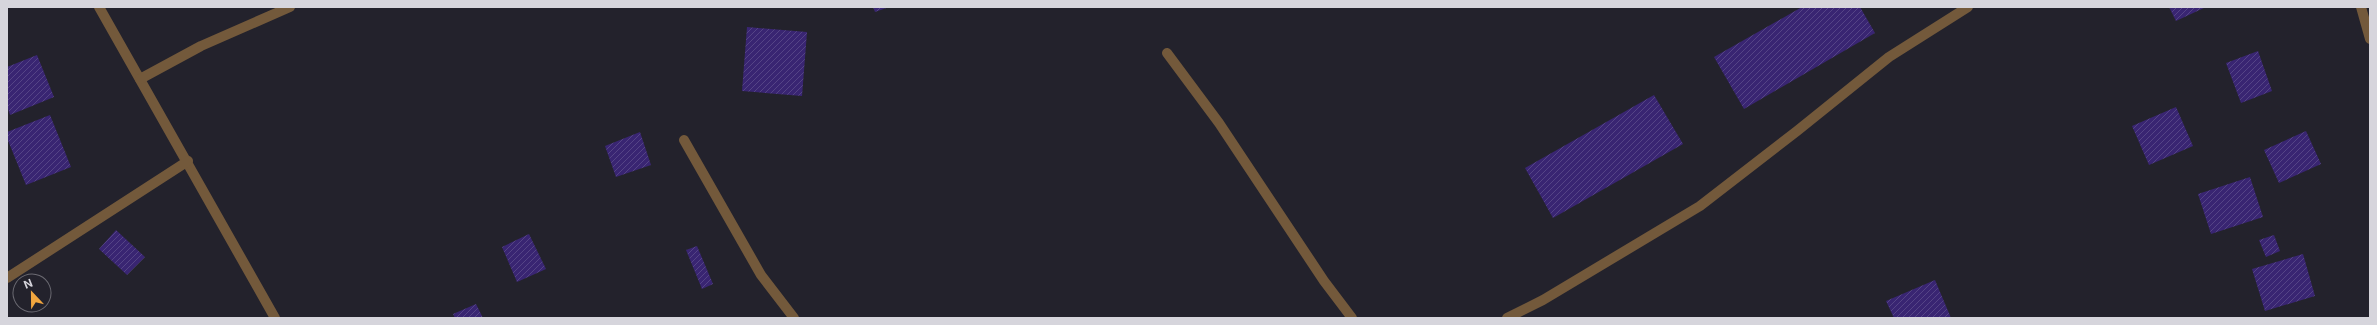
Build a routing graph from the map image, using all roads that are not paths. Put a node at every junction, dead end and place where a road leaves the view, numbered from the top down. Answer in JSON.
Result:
{"nodes":[{"id":1,"x":99,"y":7,"type":"edge"},
{"id":2,"x":290,"y":7,"type":"edge"},
{"id":3,"x":1968,"y":7,"type":"edge"},
{"id":4,"x":2361,"y":7,"type":"edge"},
{"id":5,"x":2370,"y":39,"type":"edge"},
{"id":6,"x":1167,"y":53,"type":"dead end"},
{"id":7,"x":140,"y":79,"type":"junction"},
{"id":8,"x":684,"y":140,"type":"dead end"},
{"id":9,"x":188,"y":161,"type":"junction"},
{"id":10,"x":7,"y":278,"type":"edge"},
{"id":11,"x":275,"y":318,"type":"edge"},
{"id":12,"x":794,"y":318,"type":"edge"},
{"id":13,"x":1352,"y":318,"type":"edge"},
{"id":14,"x":1507,"y":318,"type":"edge"}],
"edges":[{"from":1,"to":7,"type":"street"},
{"from":2,"to":7,"type":"street"},
{"from":3,"to":14,"type":"street"},
{"from":4,"to":5,"type":"street"},
{"from":6,"to":13,"type":"street"},
{"from":7,"to":9,"type":"street"},
{"from":8,"to":12,"type":"street"},
{"from":9,"to":10,"type":"street"},
{"from":9,"to":11,"type":"street"}]}
